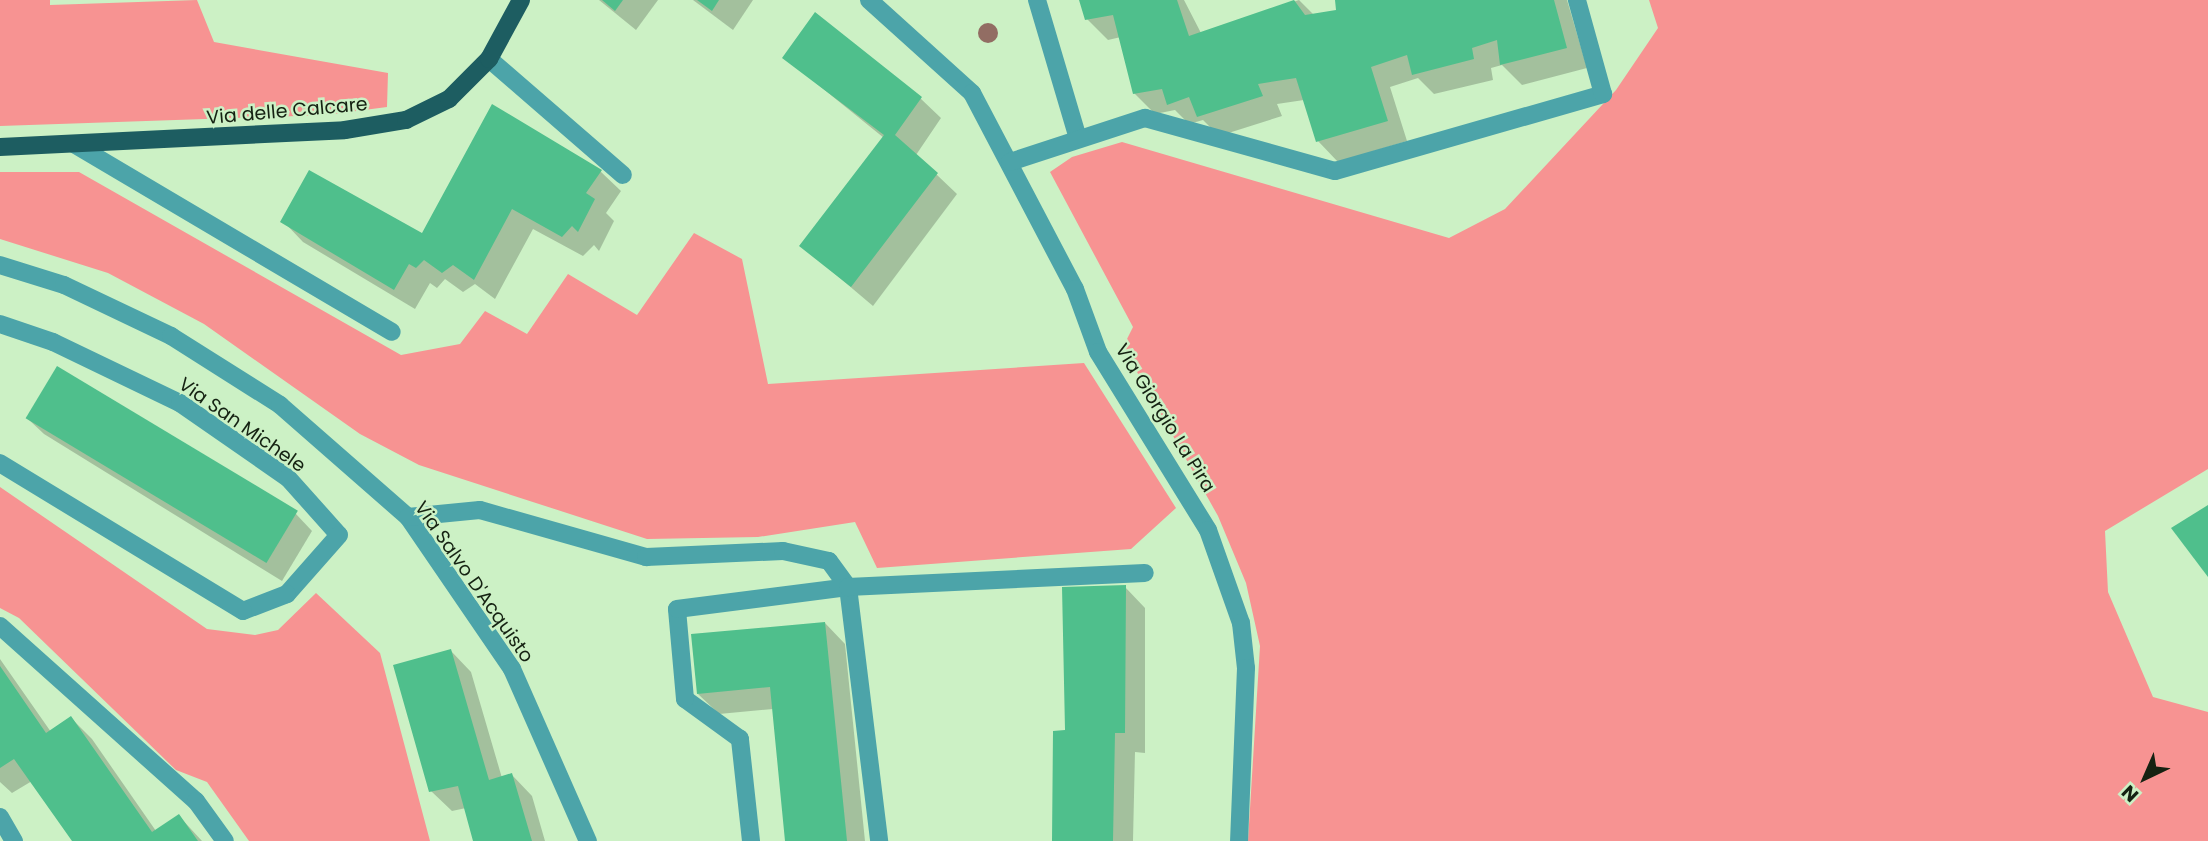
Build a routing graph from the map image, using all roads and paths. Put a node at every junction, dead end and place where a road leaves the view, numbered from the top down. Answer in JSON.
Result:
{"nodes":[{"id":1,"x":521,"y":0,"type":"edge"},
{"id":2,"x":869,"y":0,"type":"edge"},
{"id":3,"x":1037,"y":0,"type":"edge"},
{"id":4,"x":1577,"y":0,"type":"edge"},
{"id":5,"x":488,"y":59,"type":"junction"},
{"id":6,"x":1078,"y":138,"type":"junction"},
{"id":7,"x":74,"y":144,"type":"junction"},
{"id":8,"x":0,"y":147,"type":"edge"},
{"id":9,"x":1010,"y":162,"type":"junction"},
{"id":10,"x":624,"y":175,"type":"dead end"},
{"id":11,"x":0,"y":265,"type":"edge"},
{"id":12,"x":0,"y":324,"type":"edge"},
{"id":13,"x":392,"y":332,"type":"dead end"},
{"id":14,"x":0,"y":463,"type":"edge"},
{"id":15,"x":408,"y":517,"type":"junction"},
{"id":16,"x":1146,"y":573,"type":"dead end"},
{"id":17,"x":848,"y":587,"type":"junction"},
{"id":18,"x":0,"y":626,"type":"edge"},
{"id":19,"x":0,"y":817,"type":"edge"},
{"id":20,"x":14,"y":841,"type":"edge"},
{"id":21,"x":225,"y":841,"type":"edge"},
{"id":22,"x":588,"y":841,"type":"edge"},
{"id":23,"x":751,"y":841,"type":"edge"},
{"id":24,"x":879,"y":841,"type":"edge"},
{"id":25,"x":1239,"y":841,"type":"edge"}],
"edges":[{"from":1,"to":5,"type":"main road","name":"Via delle Calcare"},
{"from":2,"to":9,"type":"street","name":"Via Giorgio La Pira"},
{"from":3,"to":6,"type":"street"},
{"from":4,"to":6,"type":"street"},
{"from":5,"to":7,"type":"main road","name":"Via delle Calcare"},
{"from":5,"to":10,"type":"street"},
{"from":6,"to":9,"type":"street"},
{"from":7,"to":8,"type":"main road","name":"Via delle Calcare"},
{"from":7,"to":13,"type":"street"},
{"from":9,"to":25,"type":"street","name":"Via Giorgio La Pira"},
{"from":11,"to":15,"type":"street","name":"Via Salvo D'Acquisto"},
{"from":12,"to":14,"type":"street","name":"Via San Michele"},
{"from":15,"to":17,"type":"street"},
{"from":15,"to":22,"type":"street","name":"Via Salvo D'Acquisto"},
{"from":16,"to":17,"type":"street"},
{"from":17,"to":23,"type":"street"},
{"from":17,"to":24,"type":"street"},
{"from":18,"to":21,"type":"street"},
{"from":19,"to":20,"type":"street"}]}
